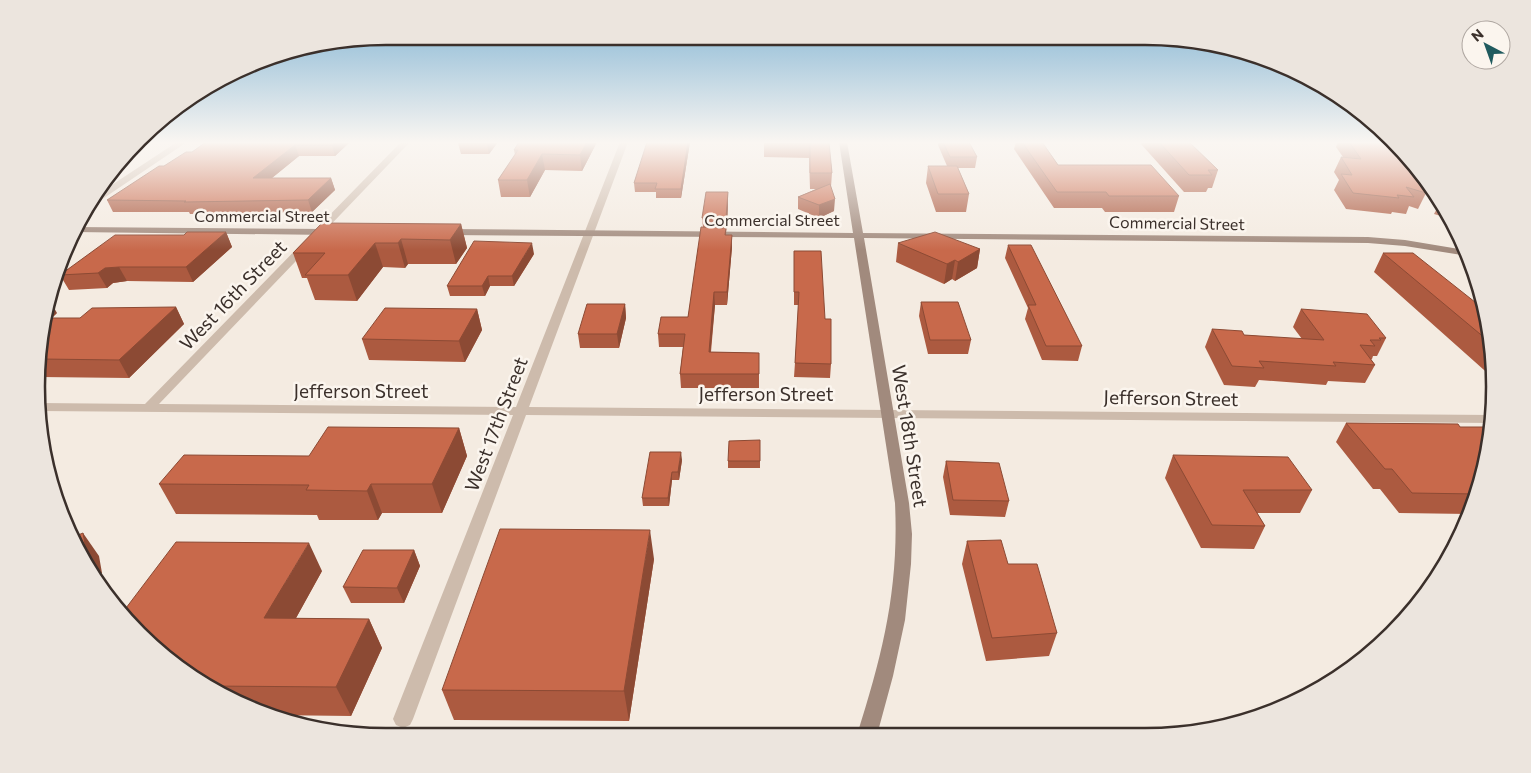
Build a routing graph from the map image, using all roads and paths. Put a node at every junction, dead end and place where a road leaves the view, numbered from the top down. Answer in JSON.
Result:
{"nodes":[{"id":1,"x":128,"y":178,"type":"edge"},
{"id":2,"x":371,"y":178,"type":"edge"},
{"id":3,"x":610,"y":178,"type":"edge"},
{"id":4,"x":849,"y":178,"type":"edge"},
{"id":5,"x":106,"y":193,"type":"edge"},
{"id":6,"x":83,"y":230,"type":"edge"},
{"id":7,"x":319,"y":232,"type":"junction"},
{"id":8,"x":339,"y":232,"type":"edge"},
{"id":9,"x":439,"y":232,"type":"edge"},
{"id":10,"x":589,"y":233,"type":"junction"},
{"id":11,"x":859,"y":235,"type":"junction"},
{"id":12,"x":1458,"y":251,"type":"edge"},
{"id":13,"x":46,"y":407,"type":"edge"},
{"id":14,"x":148,"y":408,"type":"junction"},
{"id":15,"x":521,"y":411,"type":"junction"},
{"id":16,"x":886,"y":414,"type":"junction"},
{"id":17,"x":1484,"y":419,"type":"edge"},
{"id":18,"x":404,"y":719,"type":"dead end"},
{"id":19,"x":869,"y":728,"type":"edge"}],
"edges":[{"from":1,"to":5,"type":"street"},
{"from":2,"to":7,"type":"street","name":"West 16th Street"},
{"from":3,"to":10,"type":"street","name":"West 17th Street"},
{"from":4,"to":11,"type":"street","name":"West 18th Street"},
{"from":6,"to":7,"type":"street","name":"Commercial Street"},
{"from":7,"to":8,"type":"street","name":"Commercial Street"},
{"from":7,"to":14,"type":"street","name":"West 16th Street"},
{"from":9,"to":10,"type":"street","name":"Commercial Street"},
{"from":10,"to":11,"type":"street","name":"Commercial Street"},
{"from":10,"to":15,"type":"street","name":"West 17th Street"},
{"from":11,"to":12,"type":"street","name":"Commercial Street"},
{"from":11,"to":16,"type":"street","name":"West 18th Street"},
{"from":13,"to":14,"type":"street","name":"Jefferson Street"},
{"from":14,"to":15,"type":"street","name":"Jefferson Street"},
{"from":15,"to":16,"type":"street","name":"Jefferson Street"},
{"from":15,"to":18,"type":"street","name":"West 17th Street"},
{"from":16,"to":17,"type":"street","name":"Jefferson Street"},
{"from":16,"to":19,"type":"street","name":"West 18th Street"}]}
